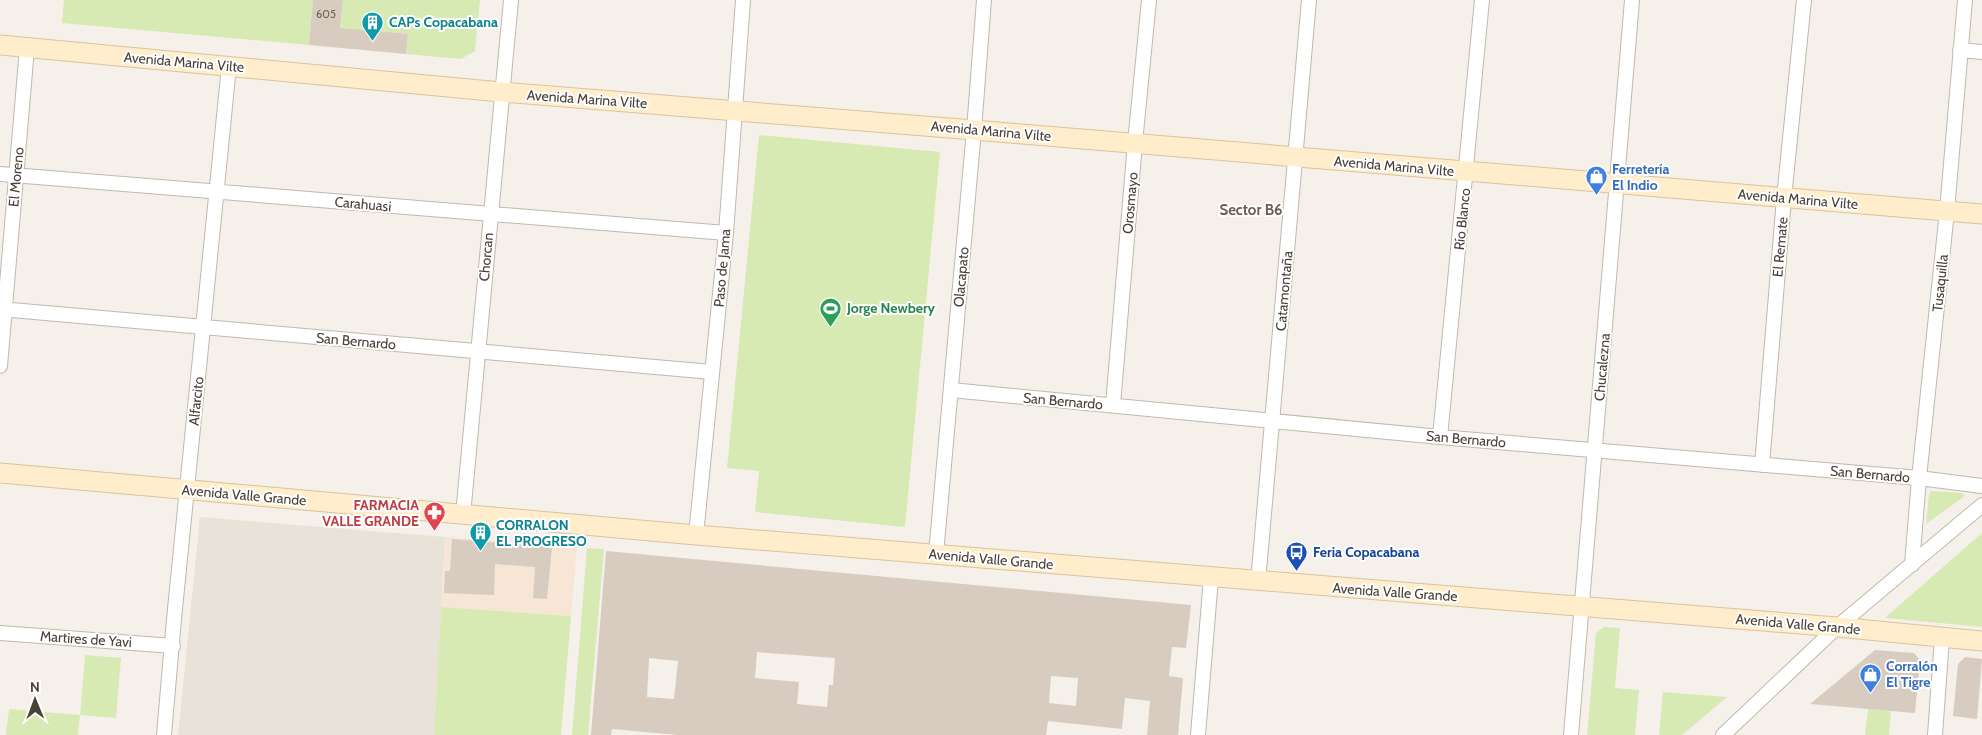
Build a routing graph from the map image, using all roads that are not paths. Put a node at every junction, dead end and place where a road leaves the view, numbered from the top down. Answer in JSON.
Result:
{"nodes":[{"id":1,"x":511,"y":0,"type":"edge"},
{"id":2,"x":743,"y":0,"type":"edge"},
{"id":3,"x":984,"y":0,"type":"edge"},
{"id":4,"x":1149,"y":0,"type":"edge"},
{"id":5,"x":1309,"y":0,"type":"edge"},
{"id":6,"x":1482,"y":0,"type":"edge"},
{"id":7,"x":1632,"y":0,"type":"edge"},
{"id":8,"x":1804,"y":0,"type":"edge"},
{"id":9,"x":1965,"y":0,"type":"edge"},
{"id":10,"x":0,"y":45,"type":"edge"},
{"id":11,"x":26,"y":48,"type":"junction"},
{"id":12,"x":1960,"y":50,"type":"junction"},
{"id":13,"x":1982,"y":52,"type":"edge"},
{"id":14,"x":229,"y":66,"type":"junction"},
{"id":15,"x":501,"y":92,"type":"junction"},
{"id":16,"x":735,"y":111,"type":"junction"},
{"id":17,"x":974,"y":130,"type":"junction"},
{"id":18,"x":1135,"y":143,"type":"junction"},
{"id":19,"x":1296,"y":157,"type":"junction"},
{"id":20,"x":1467,"y":172,"type":"junction"},
{"id":21,"x":0,"y":174,"type":"edge"},
{"id":22,"x":16,"y":176,"type":"junction"},
{"id":23,"x":1617,"y":184,"type":"junction"},
{"id":24,"x":218,"y":192,"type":"junction"},
{"id":25,"x":1784,"y":198,"type":"junction"},
{"id":26,"x":1947,"y":211,"type":"junction"},
{"id":27,"x":1982,"y":214,"type":"edge"},
{"id":28,"x":490,"y":215,"type":"junction"},
{"id":29,"x":726,"y":233,"type":"junction"},
{"id":30,"x":3,"y":309,"type":"edge"},
{"id":31,"x":204,"y":327,"type":"junction"},
{"id":32,"x":478,"y":351,"type":"junction"},
{"id":33,"x":0,"y":366,"type":"edge"},
{"id":34,"x":712,"y":372,"type":"junction"},
{"id":35,"x":951,"y":390,"type":"junction"},
{"id":36,"x":1112,"y":405,"type":"junction"},
{"id":37,"x":1272,"y":422,"type":"junction"},
{"id":38,"x":1440,"y":437,"type":"junction"},
{"id":39,"x":1595,"y":450,"type":"junction"},
{"id":40,"x":1762,"y":465,"type":"junction"},
{"id":41,"x":0,"y":473,"type":"edge"},
{"id":42,"x":1919,"y":478,"type":"junction"},
{"id":43,"x":1982,"y":486,"type":"edge"},
{"id":44,"x":187,"y":490,"type":"junction"},
{"id":45,"x":1982,"y":504,"type":"edge"},
{"id":46,"x":463,"y":515,"type":"junction"},
{"id":47,"x":696,"y":536,"type":"junction"},
{"id":48,"x":936,"y":554,"type":"junction"},
{"id":49,"x":1912,"y":565,"type":"junction"},
{"id":50,"x":1211,"y":578,"type":"junction"},
{"id":51,"x":1258,"y":582,"type":"junction"},
{"id":52,"x":1582,"y":606,"type":"junction"},
{"id":53,"x":1838,"y":627,"type":"junction"},
{"id":54,"x":0,"y":633,"type":"edge"},
{"id":55,"x":1942,"y":638,"type":"junction"},
{"id":56,"x":1982,"y":641,"type":"edge"},
{"id":57,"x":173,"y":646,"type":"junction"},
{"id":58,"x":164,"y":735,"type":"edge"},
{"id":59,"x":1198,"y":735,"type":"edge"},
{"id":60,"x":1571,"y":735,"type":"edge"},
{"id":61,"x":1723,"y":735,"type":"edge"},
{"id":62,"x":1935,"y":735,"type":"edge"}],
"edges":[{"from":1,"to":15,"type":"street","name":"Chorcan"},
{"from":2,"to":16,"type":"street","name":"Paso de Jama"},
{"from":3,"to":17,"type":"street","name":"Olacapato"},
{"from":4,"to":18,"type":"street","name":"Orosmayo"},
{"from":5,"to":19,"type":"street","name":"Catamontaña"},
{"from":6,"to":20,"type":"street","name":"Río Blanco"},
{"from":7,"to":23,"type":"street","name":"Chucalezna"},
{"from":8,"to":25,"type":"street","name":"El Remate"},
{"from":9,"to":12,"type":"street","name":"Tusaquilla"},
{"from":10,"to":11,"type":"street","name":"Avenida Marina Vilte"},
{"from":11,"to":14,"type":"street","name":"Avenida Marina Vilte"},
{"from":11,"to":22,"type":"street","name":"El Moreno"},
{"from":12,"to":13,"type":"street"},
{"from":12,"to":26,"type":"street","name":"Tusaquilla"},
{"from":14,"to":15,"type":"street","name":"Avenida Marina Vilte"},
{"from":14,"to":24,"type":"street","name":"Alfarcito"},
{"from":15,"to":16,"type":"street","name":"Avenida Marina Vilte"},
{"from":15,"to":28,"type":"street","name":"Chorcan"},
{"from":16,"to":17,"type":"street","name":"Avenida Marina Vilte"},
{"from":16,"to":29,"type":"street","name":"Paso de Jama"},
{"from":17,"to":18,"type":"street","name":"Avenida Marina Vilte"},
{"from":17,"to":35,"type":"street","name":"Olacapato"},
{"from":18,"to":19,"type":"street","name":"Avenida Marina Vilte"},
{"from":18,"to":36,"type":"street","name":"Orosmayo"},
{"from":19,"to":20,"type":"street","name":"Avenida Marina Vilte"},
{"from":19,"to":37,"type":"street","name":"Catamontaña"},
{"from":20,"to":23,"type":"street","name":"Avenida Marina Vilte"},
{"from":20,"to":38,"type":"street","name":"Río Blanco"},
{"from":21,"to":22,"type":"street","name":"Carahuasi"},
{"from":22,"to":24,"type":"street","name":"Carahuasi"},
{"from":22,"to":30,"type":"street","name":"El Moreno"},
{"from":23,"to":25,"type":"street","name":"Avenida Marina Vilte"},
{"from":23,"to":39,"type":"street","name":"Chucalezna"},
{"from":24,"to":28,"type":"street","name":"Carahuasi"},
{"from":24,"to":31,"type":"street","name":"Alfarcito"},
{"from":25,"to":26,"type":"street","name":"Avenida Marina Vilte"},
{"from":25,"to":40,"type":"street","name":"El Remate"},
{"from":26,"to":27,"type":"street","name":"Avenida Marina Vilte"},
{"from":26,"to":42,"type":"street","name":"Tusaquilla"},
{"from":28,"to":29,"type":"street","name":"Carahuasi"},
{"from":28,"to":32,"type":"street","name":"Chorcan"},
{"from":29,"to":34,"type":"street","name":"Paso de Jama"},
{"from":30,"to":31,"type":"street","name":"San Bernardo"},
{"from":30,"to":33,"type":"street","name":"El Moreno"},
{"from":31,"to":32,"type":"street","name":"San Bernardo"},
{"from":31,"to":44,"type":"street","name":"Alfarcito"},
{"from":32,"to":34,"type":"street","name":"San Bernardo"},
{"from":32,"to":46,"type":"street","name":"Chorcan"},
{"from":34,"to":47,"type":"street","name":"Paso de Jama"},
{"from":35,"to":36,"type":"street","name":"San Bernardo"},
{"from":35,"to":48,"type":"street","name":"Olacapato"},
{"from":36,"to":37,"type":"street","name":"San Bernardo"},
{"from":37,"to":38,"type":"street","name":"San Bernardo"},
{"from":37,"to":51,"type":"street","name":"Catamontaña"},
{"from":38,"to":39,"type":"street","name":"San Bernardo"},
{"from":39,"to":40,"type":"street","name":"San Bernardo"},
{"from":39,"to":52,"type":"street","name":"Chucalezna"},
{"from":40,"to":42,"type":"street","name":"San Bernardo"},
{"from":41,"to":44,"type":"street","name":"Avenida Valle Grande"},
{"from":42,"to":43,"type":"street","name":"San Bernardo"},
{"from":42,"to":49,"type":"street","name":"Tusaquilla"},
{"from":44,"to":46,"type":"street","name":"Avenida Valle Grande"},
{"from":44,"to":57,"type":"street","name":"Alfarcito"},
{"from":45,"to":49,"type":"street"},
{"from":46,"to":47,"type":"street","name":"Avenida Valle Grande"},
{"from":47,"to":48,"type":"street","name":"Avenida Valle Grande"},
{"from":48,"to":50,"type":"street","name":"Avenida Valle Grande"},
{"from":49,"to":53,"type":"street"},
{"from":50,"to":51,"type":"street","name":"Avenida Valle Grande"},
{"from":50,"to":59,"type":"street"},
{"from":51,"to":52,"type":"street","name":"Avenida Valle Grande"},
{"from":52,"to":53,"type":"street","name":"Avenida Valle Grande"},
{"from":52,"to":60,"type":"street","name":"Chucalezna"},
{"from":53,"to":55,"type":"street","name":"Avenida Valle Grande"},
{"from":53,"to":61,"type":"street"},
{"from":54,"to":57,"type":"street","name":"Martires de Yavi"},
{"from":55,"to":56,"type":"street","name":"Avenida Valle Grande"},
{"from":55,"to":62,"type":"street"},
{"from":57,"to":58,"type":"street","name":"Alfarcito"}]}
